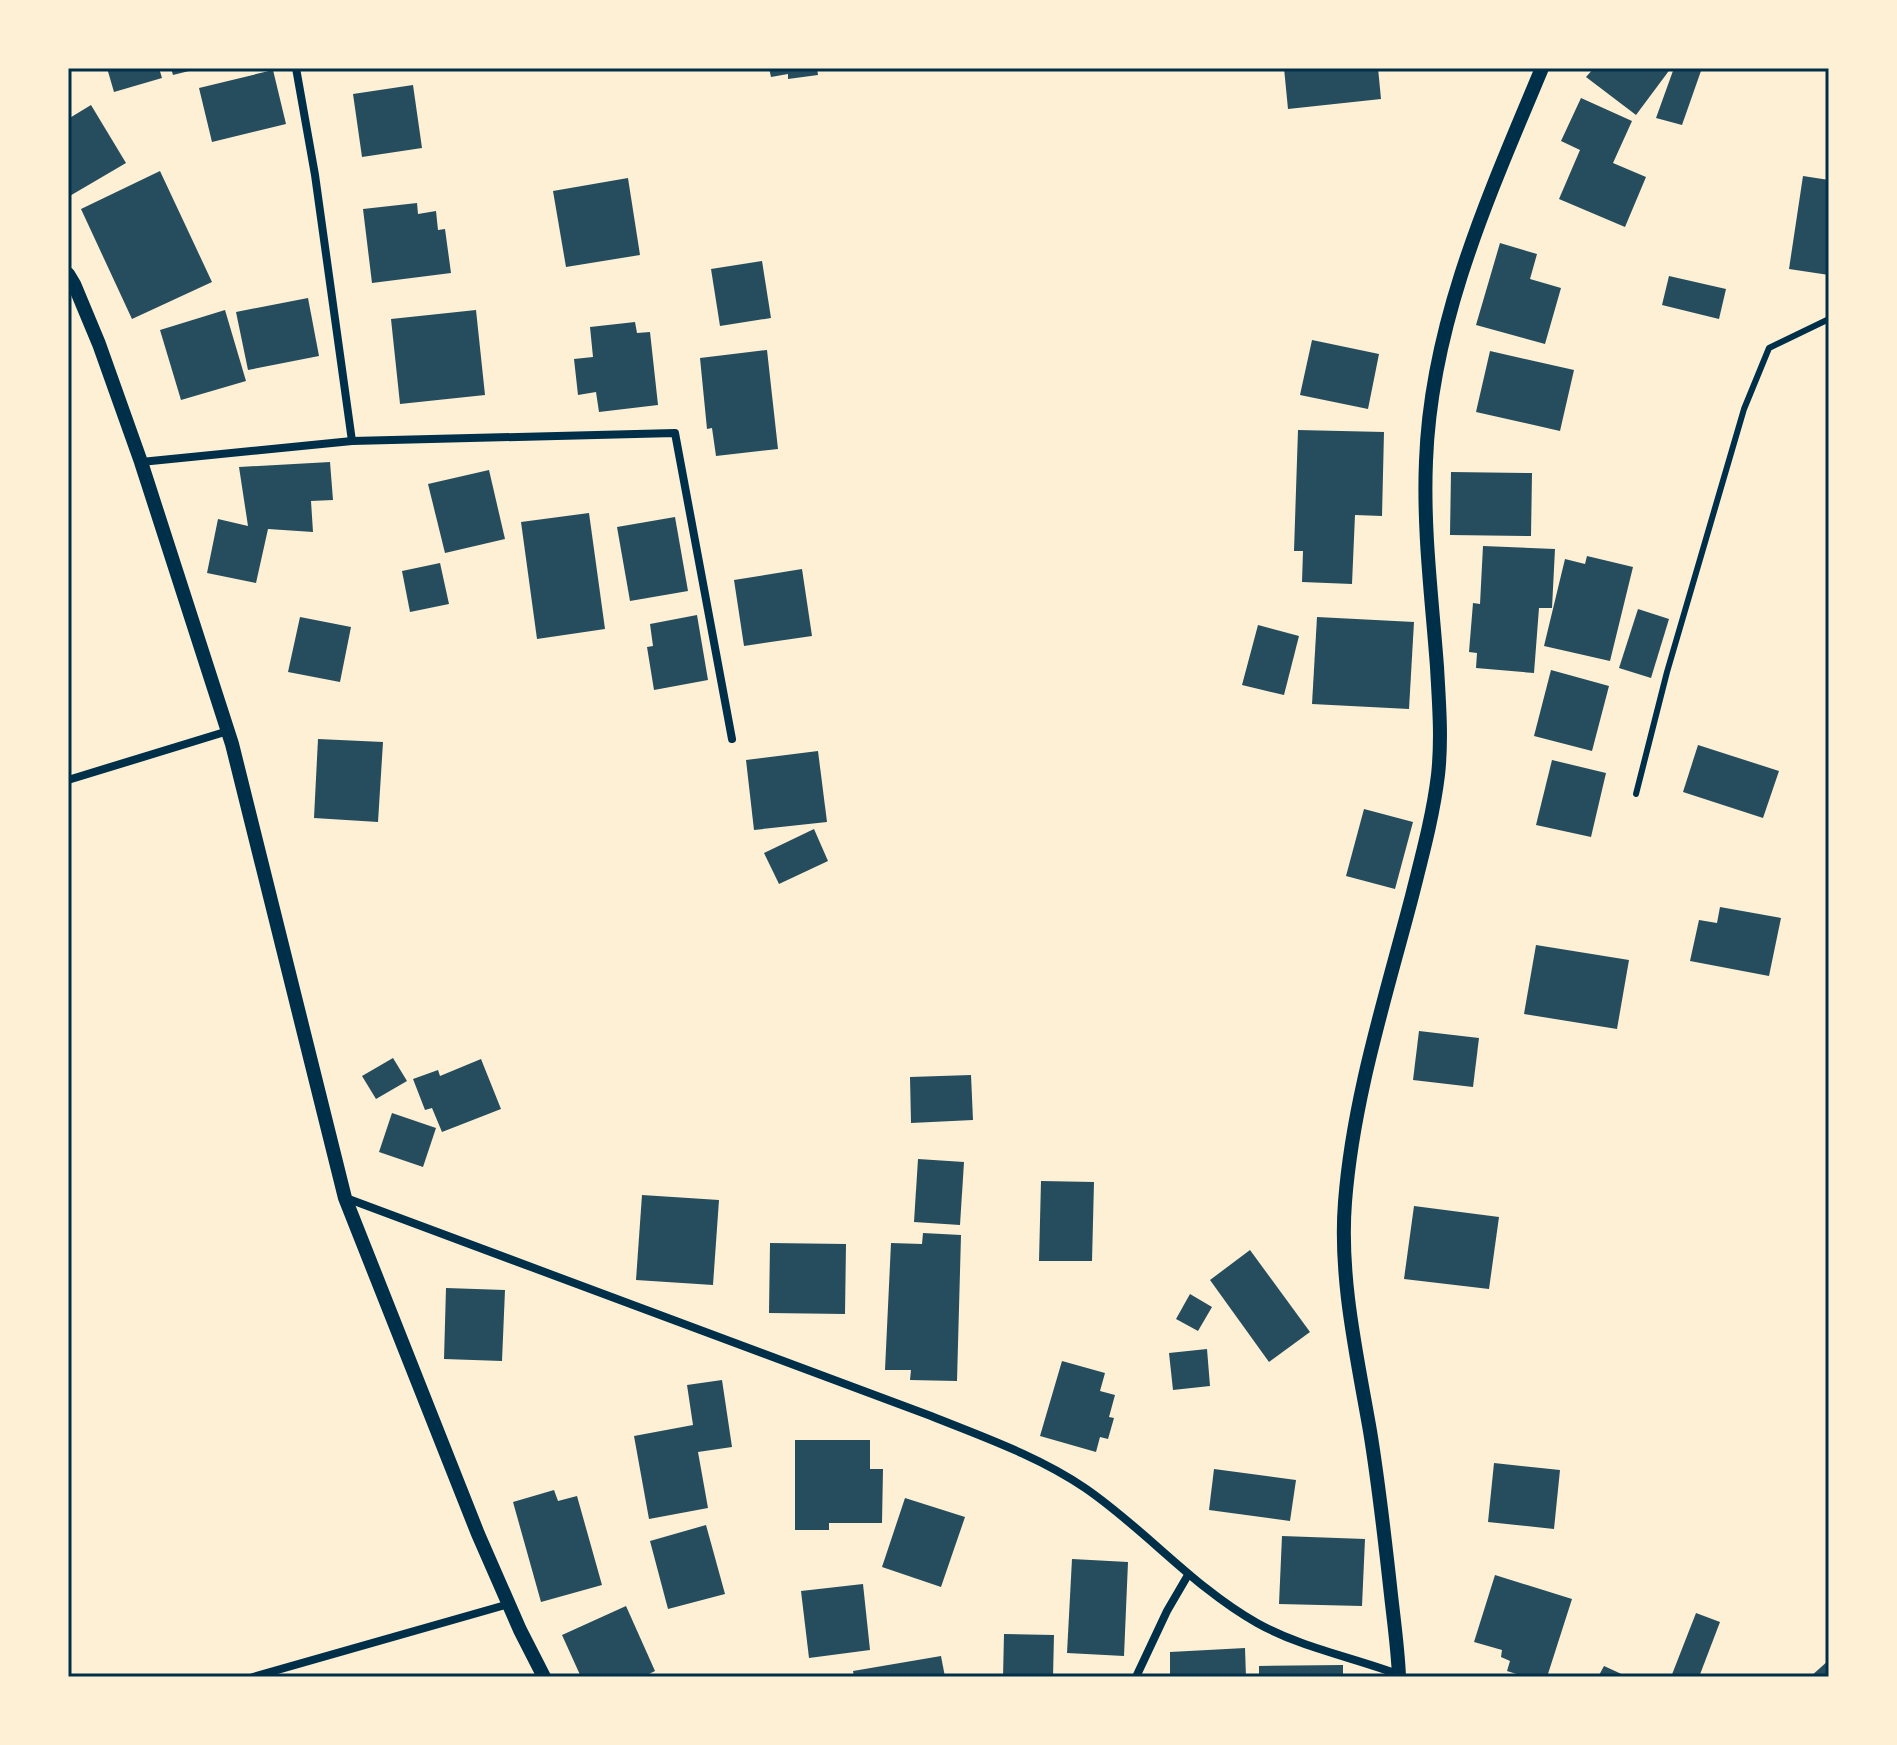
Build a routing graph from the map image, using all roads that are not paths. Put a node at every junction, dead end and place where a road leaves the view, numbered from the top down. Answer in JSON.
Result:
{"nodes":[{"id":1,"x":296,"y":68,"type":"edge"},
{"id":2,"x":1542,"y":68,"type":"edge"},
{"id":3,"x":68,"y":274,"type":"edge"},
{"id":4,"x":1829,"y":319,"type":"edge"},
{"id":5,"x":352,"y":441,"type":"junction"},
{"id":6,"x":141,"y":462,"type":"junction"},
{"id":7,"x":228,"y":731,"type":"junction"},
{"id":8,"x":732,"y":739,"type":"dead end"},
{"id":9,"x":68,"y":780,"type":"edge"},
{"id":10,"x":1636,"y":794,"type":"dead end"},
{"id":11,"x":345,"y":1198,"type":"junction"},
{"id":12,"x":1188,"y":1575,"type":"junction"},
{"id":13,"x":509,"y":1604,"type":"junction"},
{"id":14,"x":1401,"y":1676,"type":"edge"},
{"id":15,"x":253,"y":1677,"type":"edge"},
{"id":16,"x":544,"y":1677,"type":"edge"},
{"id":17,"x":1136,"y":1677,"type":"edge"}],
"edges":[{"from":1,"to":5,"type":"street"},
{"from":2,"to":14,"type":"street"},
{"from":3,"to":6,"type":"street"},
{"from":4,"to":10,"type":"lane"},
{"from":5,"to":6,"type":"street"},
{"from":5,"to":8,"type":"street"},
{"from":6,"to":7,"type":"street"},
{"from":7,"to":9,"type":"street"},
{"from":7,"to":11,"type":"street"},
{"from":11,"to":12,"type":"street"},
{"from":11,"to":13,"type":"street"},
{"from":12,"to":14,"type":"street"},
{"from":12,"to":17,"type":"street"},
{"from":13,"to":15,"type":"street"},
{"from":13,"to":16,"type":"street"}]}
